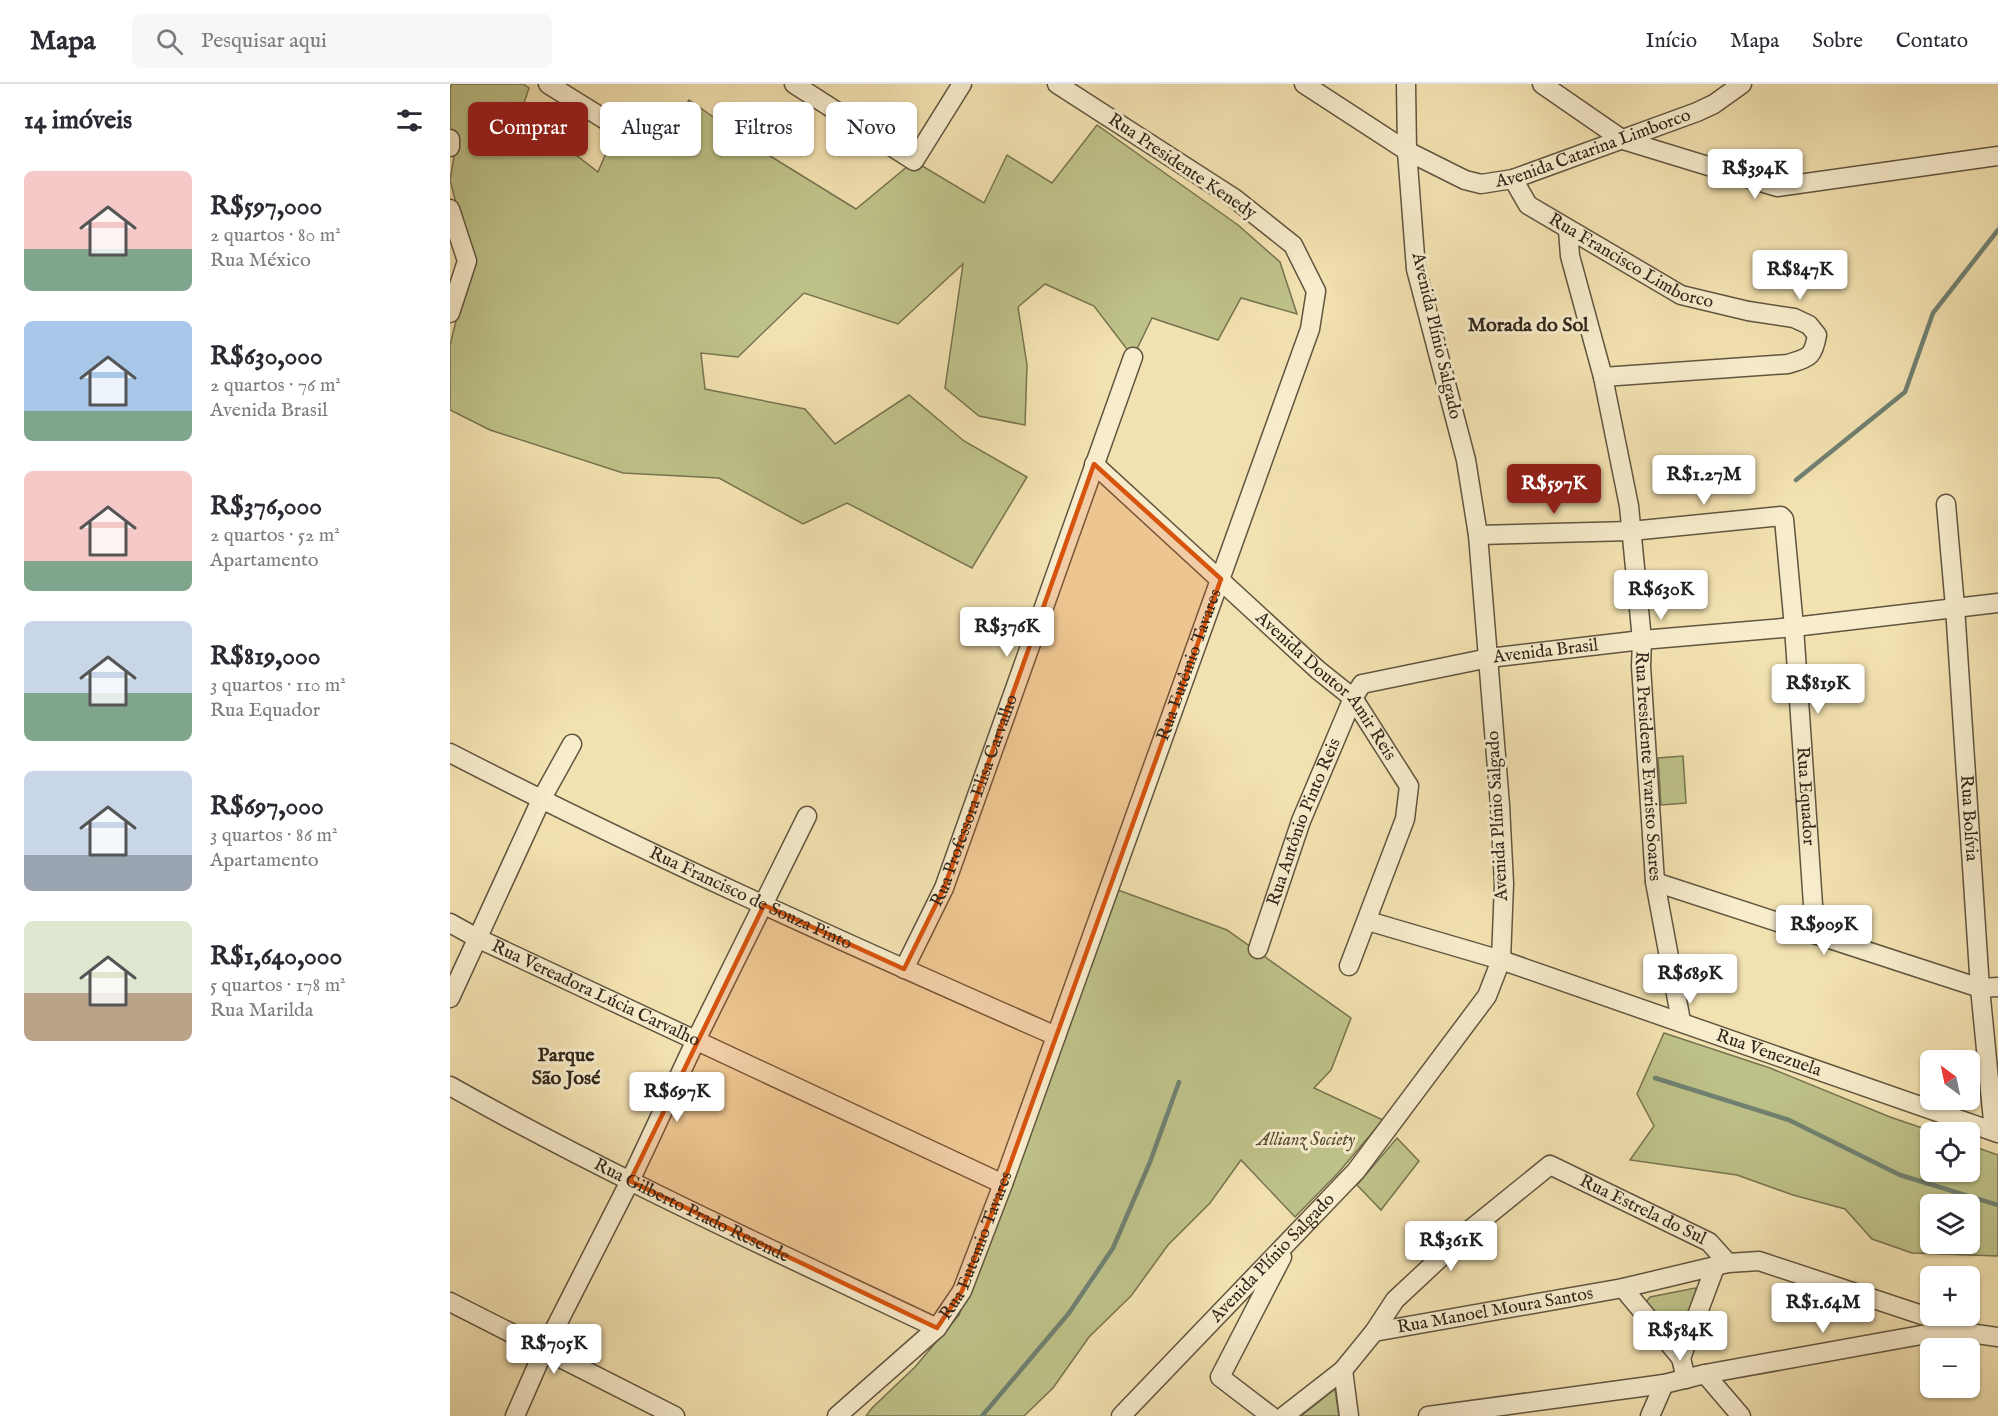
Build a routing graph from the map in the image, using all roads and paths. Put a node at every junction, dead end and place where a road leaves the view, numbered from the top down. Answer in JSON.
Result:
{"nodes":[{"id":1,"x":548,"y":84,"type":"edge"},
{"id":2,"x":794,"y":84,"type":"edge"},
{"id":3,"x":962,"y":84,"type":"edge"},
{"id":4,"x":1057,"y":84,"type":"edge"},
{"id":5,"x":1304,"y":84,"type":"edge"},
{"id":6,"x":1406,"y":84,"type":"edge"},
{"id":7,"x":1542,"y":84,"type":"edge"},
{"id":8,"x":1742,"y":84,"type":"edge"},
{"id":9,"x":600,"y":116,"type":"edge"},
{"id":10,"x":450,"y":139,"type":"edge"},
{"id":11,"x":1623,"y":140,"type":"junction"},
{"id":12,"x":450,"y":147,"type":"edge"},
{"id":13,"x":1407,"y":151,"type":"junction"},
{"id":14,"x":1998,"y":156,"type":"edge"},
{"id":15,"x":1512,"y":179,"type":"junction"},
{"id":16,"x":450,"y":209,"type":"edge"},
{"id":17,"x":1568,"y":230,"type":"junction"},
{"id":18,"x":1316,"y":291,"type":"joint"},
{"id":19,"x":450,"y":314,"type":"edge"},
{"id":20,"x":1133,"y":357,"type":"dead end"},
{"id":21,"x":1603,"y":377,"type":"junction"},
{"id":22,"x":1094,"y":464,"type":"junction"},
{"id":23,"x":1946,"y":504,"type":"dead end"},
{"id":24,"x":1631,"y":531,"type":"junction"},
{"id":25,"x":1478,"y":535,"type":"junction"},
{"id":26,"x":1221,"y":579,"type":"junction"},
{"id":27,"x":1998,"y":603,"type":"edge"},
{"id":28,"x":1955,"y":608,"type":"junction"},
{"id":29,"x":1794,"y":627,"type":"junction"},
{"id":30,"x":1642,"y":640,"type":"junction"},
{"id":31,"x":1489,"y":658,"type":"junction"},
{"id":32,"x":1353,"y":698,"type":"junction"},
{"id":33,"x":572,"y":744,"type":"dead end"},
{"id":34,"x":450,"y":753,"type":"edge"},
{"id":35,"x":541,"y":800,"type":"junction"},
{"id":36,"x":807,"y":816,"type":"dead end"},
{"id":37,"x":1655,"y":882,"type":"junction"},
{"id":38,"x":764,"y":904,"type":"junction"},
{"id":39,"x":1368,"y":921,"type":"junction"},
{"id":40,"x":450,"y":923,"type":"edge"},
{"id":41,"x":1815,"y":934,"type":"junction"},
{"id":42,"x":477,"y":938,"type":"junction"},
{"id":43,"x":1258,"y":949,"type":"dead end"},
{"id":44,"x":1501,"y":960,"type":"junction"},
{"id":45,"x":1349,"y":966,"type":"dead end"},
{"id":46,"x":904,"y":969,"type":"junction"},
{"id":47,"x":1989,"y":987,"type":"edge"},
{"id":48,"x":450,"y":998,"type":"edge"},
{"id":49,"x":1681,"y":1021,"type":"junction"},
{"id":50,"x":1056,"y":1036,"type":"junction"},
{"id":51,"x":696,"y":1040,"type":"junction"},
{"id":52,"x":450,"y":1086,"type":"edge"},
{"id":53,"x":1996,"y":1132,"type":"edge"},
{"id":54,"x":630,"y":1181,"type":"junction"},
{"id":55,"x":1003,"y":1184,"type":"junction"},
{"id":56,"x":1294,"y":1234,"type":"junction"},
{"id":57,"x":1721,"y":1265,"type":"junction"},
{"id":58,"x":1623,"y":1288,"type":"junction"},
{"id":59,"x":450,"y":1302,"type":"edge"},
{"id":60,"x":937,"y":1328,"type":"junction"},
{"id":61,"x":1949,"y":1330,"type":"junction"},
{"id":62,"x":1374,"y":1332,"type":"junction"},
{"id":63,"x":1998,"y":1337,"type":"edge"},
{"id":64,"x":544,"y":1350,"type":"junction"},
{"id":65,"x":1681,"y":1358,"type":"junction"},
{"id":66,"x":1343,"y":1370,"type":"junction"},
{"id":67,"x":1705,"y":1374,"type":"junction"},
{"id":68,"x":1686,"y":1379,"type":"junction"},
{"id":69,"x":1664,"y":1384,"type":"junction"},
{"id":70,"x":515,"y":1416,"type":"edge"},
{"id":71,"x":675,"y":1416,"type":"edge"},
{"id":72,"x":837,"y":1416,"type":"edge"},
{"id":73,"x":1121,"y":1416,"type":"edge"},
{"id":74,"x":1271,"y":1416,"type":"edge"},
{"id":75,"x":1284,"y":1416,"type":"edge"},
{"id":76,"x":1349,"y":1416,"type":"edge"},
{"id":77,"x":1428,"y":1416,"type":"edge"},
{"id":78,"x":1650,"y":1416,"type":"edge"},
{"id":79,"x":1740,"y":1416,"type":"edge"}],
"edges":[{"from":1,"to":9,"type":"street"},
{"from":2,"to":3,"type":"street"},
{"from":4,"to":18,"type":"street","name":"Rua Presidente Kenedy"},
{"from":5,"to":13,"type":"street","name":"Avenida Catarina Limborco"},
{"from":6,"to":13,"type":"street","name":"Avenida Plínio Salgado"},
{"from":7,"to":11,"type":"street"},
{"from":8,"to":11,"type":"street","name":"Avenida Catarina Limborco"},
{"from":10,"to":12,"type":"street"},
{"from":11,"to":14,"type":"street"},
{"from":11,"to":15,"type":"street","name":"Avenida Catarina Limborco"},
{"from":13,"to":15,"type":"street","name":"Avenida Catarina Limborco"},
{"from":13,"to":25,"type":"street","name":"Avenida Plínio Salgado"},
{"from":15,"to":17,"type":"street","name":"Rua Francisco Limborco"},
{"from":16,"to":19,"type":"street"},
{"from":17,"to":21,"type":"street","name":"Rua Presidente Evaristo Soares"},
{"from":17,"to":21,"type":"street","name":"Rua Francisco Limborco"},
{"from":18,"to":26,"type":"street","name":"Rua Eutêmio Tavares"},
{"from":20,"to":22,"type":"street","name":"Rua Professora Elisa Carvalho"},
{"from":21,"to":24,"type":"street","name":"Rua Presidente Evaristo Soares"},
{"from":22,"to":26,"type":"street","name":"Avenida Doutor Amir Reis"},
{"from":22,"to":46,"type":"street","name":"Rua Professora Elisa Carvalho"},
{"from":23,"to":28,"type":"street","name":"Rua Bolívia"},
{"from":24,"to":25,"type":"street"},
{"from":24,"to":29,"type":"street","name":"Rua Equador"},
{"from":24,"to":30,"type":"street","name":"Rua Presidente Evaristo Soares"},
{"from":25,"to":31,"type":"street","name":"Avenida Plínio Salgado"},
{"from":26,"to":32,"type":"street","name":"Avenida Doutor Amir Reis"},
{"from":26,"to":50,"type":"street","name":"Rua Eutêmio Tavares"},
{"from":27,"to":28,"type":"street","name":"Avenida Brasil"},
{"from":28,"to":29,"type":"street","name":"Avenida Brasil"},
{"from":28,"to":47,"type":"street","name":"Rua Bolívia"},
{"from":29,"to":30,"type":"street","name":"Avenida Brasil"},
{"from":29,"to":41,"type":"street","name":"Rua Equador"},
{"from":30,"to":31,"type":"street","name":"Avenida Brasil"},
{"from":30,"to":37,"type":"street","name":"Rua Presidente Evaristo Soares"},
{"from":31,"to":32,"type":"street","name":"Avenida Brasil"},
{"from":31,"to":44,"type":"street","name":"Avenida Plínio Salgado"},
{"from":32,"to":39,"type":"street","name":"Avenida Doutor Amir Reis"},
{"from":32,"to":43,"type":"street","name":"Rua Antônio Pinto Reis"},
{"from":33,"to":35,"type":"street"},
{"from":34,"to":35,"type":"street","name":"Rua Francisco de Souza Pinto"},
{"from":35,"to":38,"type":"street","name":"Rua Francisco de Souza Pinto"},
{"from":35,"to":42,"type":"street"},
{"from":36,"to":38,"type":"street"},
{"from":37,"to":41,"type":"street"},
{"from":37,"to":49,"type":"street","name":"Rua Presidente Evaristo Soares"},
{"from":38,"to":46,"type":"street","name":"Rua Francisco de Souza Pinto"},
{"from":38,"to":51,"type":"street"},
{"from":39,"to":44,"type":"street","name":"Rua Venezuela"},
{"from":39,"to":45,"type":"street","name":"Avenida Doutor Amir Reis"},
{"from":40,"to":42,"type":"street","name":"Rua Vereadora Lúcia Carvalho"},
{"from":41,"to":47,"type":"street"},
{"from":42,"to":48,"type":"street"},
{"from":42,"to":51,"type":"street","name":"Rua Vereadora Lúcia Carvalho"},
{"from":44,"to":49,"type":"street","name":"Rua Venezuela"},
{"from":44,"to":56,"type":"street","name":"Avenida Plínio Salgado"},
{"from":46,"to":50,"type":"street","name":"Rua Francisco de Souza Pinto"},
{"from":47,"to":53,"type":"street","name":"Rua Bolívia"},
{"from":49,"to":53,"type":"street","name":"Rua Venezuela"},
{"from":50,"to":55,"type":"street","name":"Rua Eutemio Tavares"},
{"from":51,"to":54,"type":"street"},
{"from":51,"to":55,"type":"street","name":"Rua Vereadora Lúcia Carvalho"},
{"from":52,"to":54,"type":"street","name":"Rua Gilberto Prado Resende"},
{"from":54,"to":60,"type":"street","name":"Rua Gilberto Prado Resende"},
{"from":54,"to":64,"type":"street"},
{"from":55,"to":60,"type":"street","name":"Rua Eutemio Tavares"},
{"from":56,"to":73,"type":"street","name":"Avenida Plínio Salgado"},
{"from":56,"to":74,"type":"street"},
{"from":57,"to":58,"type":"street","name":"Rua Manoel Moura Santos"},
{"from":57,"to":61,"type":"street","name":"Rua Manoel Moura Santos"},
{"from":57,"to":62,"type":"street","name":"Rua Estrela do Sul"},
{"from":57,"to":65,"type":"street"},
{"from":58,"to":62,"type":"street","name":"Rua Manoel Moura Santos"},
{"from":58,"to":65,"type":"street"},
{"from":59,"to":64,"type":"street"},
{"from":60,"to":72,"type":"street","name":"Rua Eutemio Tavares"},
{"from":61,"to":63,"type":"street"},
{"from":61,"to":67,"type":"street"},
{"from":62,"to":66,"type":"street"},
{"from":64,"to":70,"type":"street"},
{"from":64,"to":71,"type":"street"},
{"from":65,"to":68,"type":"street"},
{"from":66,"to":75,"type":"street"},
{"from":66,"to":76,"type":"street"},
{"from":67,"to":68,"type":"street"},
{"from":67,"to":79,"type":"street"},
{"from":68,"to":69,"type":"street"},
{"from":69,"to":77,"type":"street"},
{"from":69,"to":78,"type":"street"}]}
